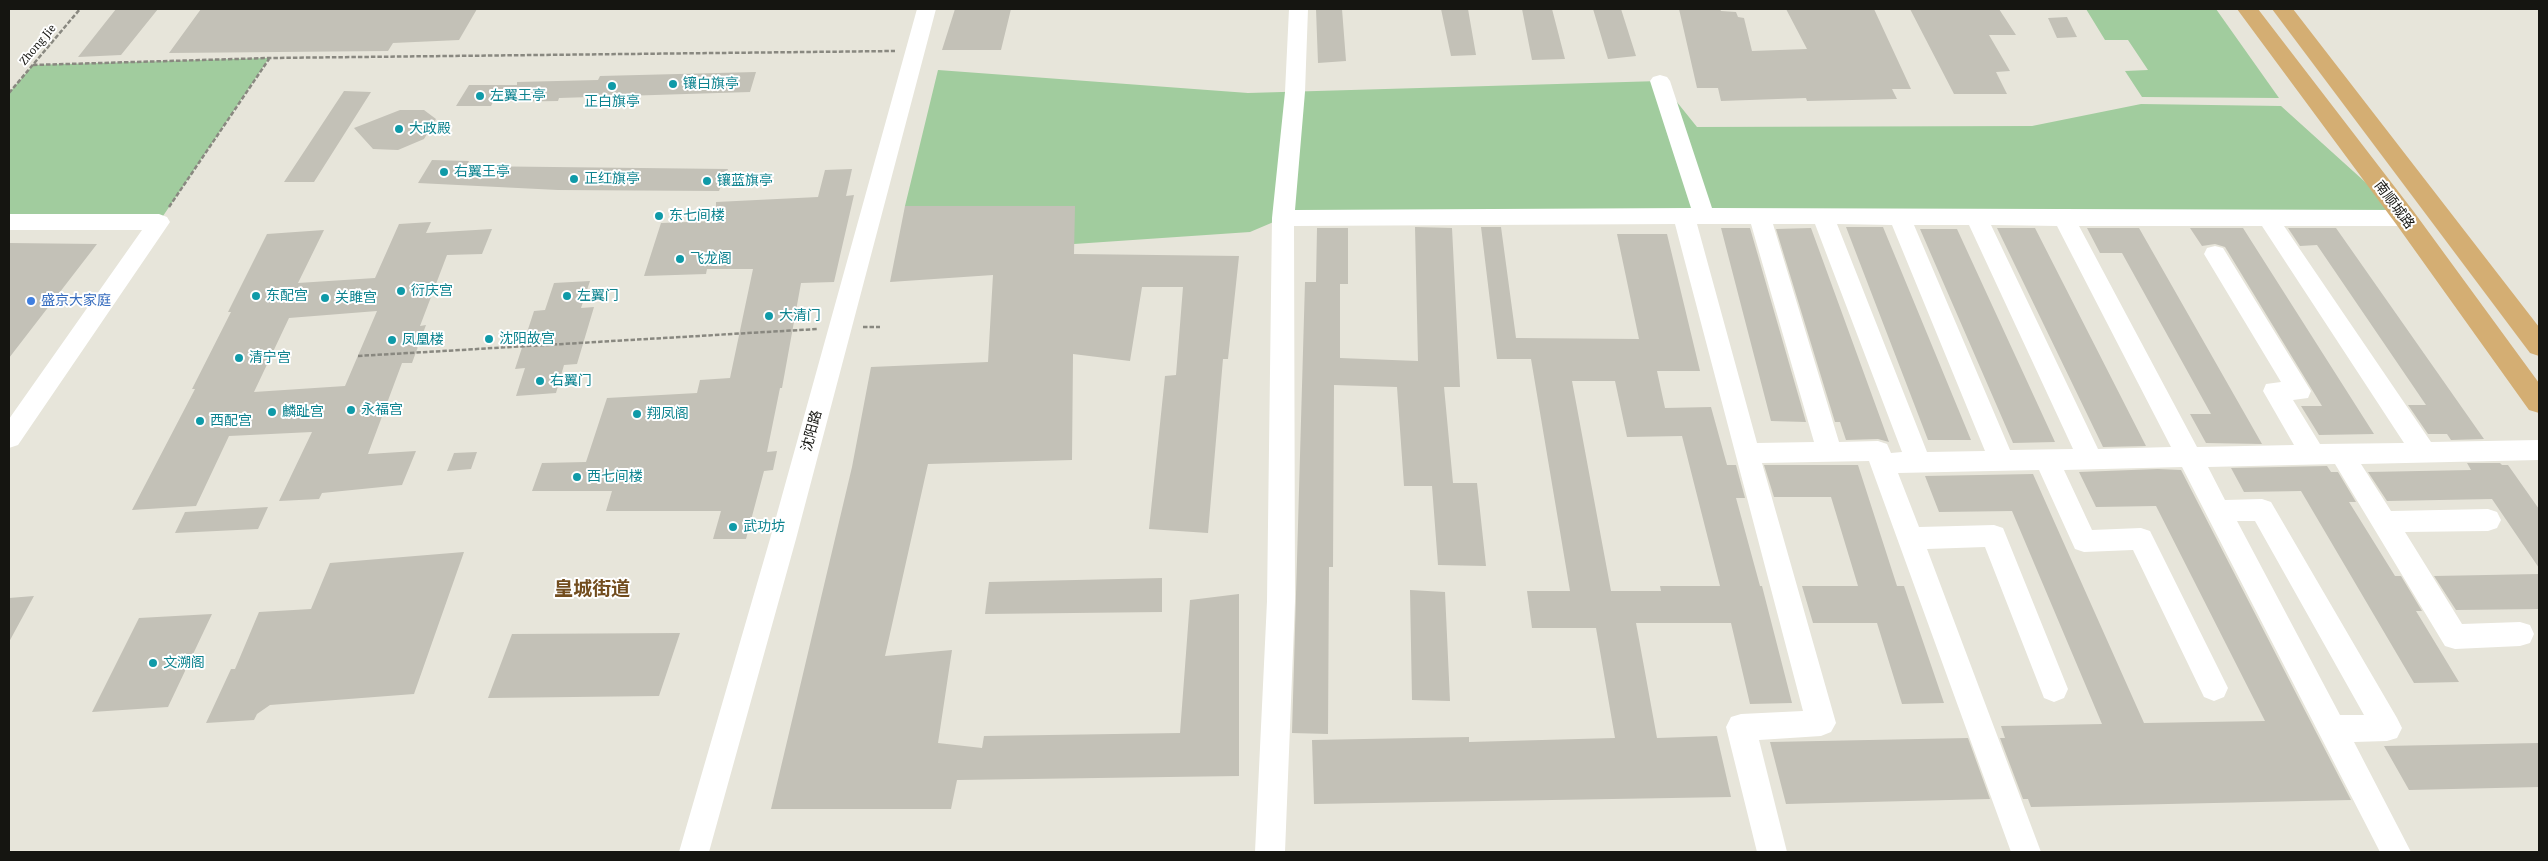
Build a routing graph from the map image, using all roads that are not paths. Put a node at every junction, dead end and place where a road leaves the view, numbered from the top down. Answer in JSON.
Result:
{"nodes":[{"id":1,"x":926,"y":9,"type":"edge"},
{"id":2,"x":1298,"y":9,"type":"edge"},
{"id":3,"x":2247,"y":9,"type":"edge"},
{"id":4,"x":2282,"y":9,"type":"edge"},
{"id":5,"x":1660,"y":81,"type":"dead end"},
{"id":6,"x":1694,"y":216,"type":"junction"},
{"id":7,"x":1760,"y":216,"type":"junction"},
{"id":8,"x":1823,"y":217,"type":"junction"},
{"id":9,"x":1900,"y":217,"type":"junction"},
{"id":10,"x":1283,"y":218,"type":"junction"},
{"id":11,"x":1977,"y":218,"type":"junction"},
{"id":12,"x":2064,"y":218,"type":"junction"},
{"id":13,"x":2405,"y":218,"type":"junction"},
{"id":14,"x":2268,"y":219,"type":"junction"},
{"id":15,"x":9,"y":222,"type":"edge"},
{"id":16,"x":2214,"y":254,"type":"dead end"},
{"id":17,"x":2539,"y":346,"type":"edge"},
{"id":18,"x":2539,"y":402,"type":"edge"},
{"id":19,"x":9,"y":438,"type":"edge"},
{"id":20,"x":2539,"y":450,"type":"edge"},
{"id":21,"x":1830,"y":452,"type":"junction"},
{"id":22,"x":1747,"y":453,"type":"junction"},
{"id":23,"x":2425,"y":453,"type":"junction"},
{"id":24,"x":2342,"y":454,"type":"junction"},
{"id":25,"x":2312,"y":455,"type":"junction"},
{"id":26,"x":2190,"y":457,"type":"junction"},
{"id":27,"x":2090,"y":459,"type":"junction"},
{"id":28,"x":2002,"y":460,"type":"junction"},
{"id":29,"x":2047,"y":460,"type":"junction"},
{"id":30,"x":1918,"y":462,"type":"junction"},
{"id":31,"x":1882,"y":463,"type":"junction"},
{"id":32,"x":2217,"y":511,"type":"junction"},
{"id":33,"x":2488,"y":520,"type":"dead end"},
{"id":34,"x":2384,"y":522,"type":"junction"},
{"id":35,"x":1910,"y":538,"type":"junction"},
{"id":36,"x":2520,"y":634,"type":"dead end"},
{"id":37,"x":2214,"y":688,"type":"dead end"},
{"id":38,"x":2054,"y":689,"type":"dead end"},
{"id":39,"x":2332,"y":729,"type":"junction"},
{"id":40,"x":694,"y":852,"type":"edge"},
{"id":41,"x":1270,"y":852,"type":"edge"},
{"id":42,"x":1772,"y":852,"type":"edge"},
{"id":43,"x":2026,"y":852,"type":"edge"},
{"id":44,"x":2396,"y":852,"type":"edge"}],
"edges":[{"from":1,"to":40,"type":"street","name":"沈阳路"},
{"from":2,"to":10,"type":"street"},
{"from":3,"to":13,"type":"main road","name":"南顺城路"},
{"from":4,"to":17,"type":"main road"},
{"from":5,"to":6,"type":"street"},
{"from":6,"to":7,"type":"street"},
{"from":6,"to":10,"type":"street"},
{"from":6,"to":22,"type":"street"},
{"from":7,"to":8,"type":"street"},
{"from":7,"to":21,"type":"street"},
{"from":8,"to":9,"type":"street"},
{"from":8,"to":30,"type":"street"},
{"from":9,"to":11,"type":"street"},
{"from":9,"to":28,"type":"street"},
{"from":10,"to":41,"type":"street"},
{"from":11,"to":12,"type":"street"},
{"from":11,"to":27,"type":"street"},
{"from":12,"to":14,"type":"street"},
{"from":12,"to":26,"type":"street"},
{"from":13,"to":14,"type":"street"},
{"from":13,"to":18,"type":"main road","name":"南顺城路"},
{"from":14,"to":23,"type":"street"},
{"from":15,"to":19,"type":"street"},
{"from":16,"to":25,"type":"street"},
{"from":20,"to":23,"type":"street"},
{"from":21,"to":22,"type":"street"},
{"from":21,"to":31,"type":"street"},
{"from":22,"to":42,"type":"street"},
{"from":23,"to":24,"type":"street"},
{"from":24,"to":25,"type":"street"},
{"from":24,"to":34,"type":"street"},
{"from":25,"to":26,"type":"street"},
{"from":26,"to":27,"type":"street"},
{"from":26,"to":32,"type":"street"},
{"from":27,"to":29,"type":"street"},
{"from":28,"to":29,"type":"street"},
{"from":28,"to":30,"type":"street"},
{"from":29,"to":37,"type":"street"},
{"from":30,"to":31,"type":"street"},
{"from":31,"to":35,"type":"street"},
{"from":32,"to":39,"type":"street"},
{"from":32,"to":39,"type":"street"},
{"from":33,"to":34,"type":"street"},
{"from":34,"to":36,"type":"street"},
{"from":35,"to":38,"type":"street"},
{"from":35,"to":43,"type":"street"},
{"from":39,"to":44,"type":"street"}]}
